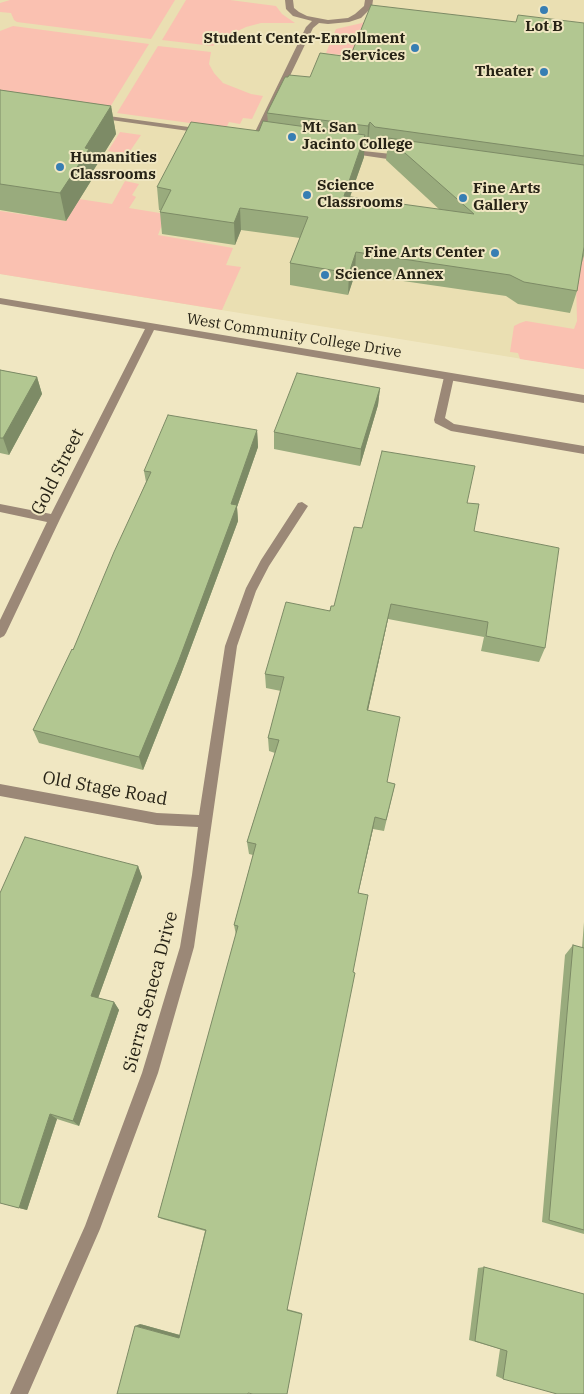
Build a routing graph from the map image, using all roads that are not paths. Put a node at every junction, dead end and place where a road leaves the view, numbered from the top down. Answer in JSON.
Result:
{"nodes":[{"id":1,"x":288,"y":0,"type":"edge"},
{"id":2,"x":369,"y":3,"type":"edge"},
{"id":3,"x":378,"y":8,"type":"edge"},
{"id":4,"x":316,"y":21,"type":"junction"},
{"id":5,"x":91,"y":115,"type":"edge"},
{"id":6,"x":209,"y":132,"type":"edge"},
{"id":7,"x":246,"y":137,"type":"edge"},
{"id":8,"x":256,"y":138,"type":"junction"},
{"id":9,"x":265,"y":139,"type":"edge"},
{"id":10,"x":342,"y":150,"type":"edge"},
{"id":11,"x":409,"y":159,"type":"edge"},
{"id":12,"x":0,"y":302,"type":"edge"},
{"id":13,"x":151,"y":327,"type":"junction"},
{"id":14,"x":449,"y":377,"type":"junction"},
{"id":15,"x":584,"y":399,"type":"edge"},
{"id":16,"x":584,"y":450,"type":"edge"},
{"id":17,"x":302,"y":506,"type":"dead end"},
{"id":18,"x":0,"y":508,"type":"edge"},
{"id":19,"x":54,"y":518,"type":"junction"},
{"id":20,"x":0,"y":633,"type":"edge"},
{"id":21,"x":0,"y":790,"type":"edge"},
{"id":22,"x":205,"y":821,"type":"junction"},
{"id":23,"x":19,"y":1394,"type":"edge"}],
"edges":[{"from":1,"to":4,"type":"street"},
{"from":2,"to":3,"type":"street"},
{"from":2,"to":4,"type":"street"},
{"from":4,"to":8,"type":"street"},
{"from":5,"to":6,"type":"street"},
{"from":7,"to":8,"type":"street"},
{"from":8,"to":9,"type":"street"},
{"from":10,"to":11,"type":"street"},
{"from":12,"to":13,"type":"street","name":"West Community College Drive"},
{"from":13,"to":14,"type":"street","name":"West Community College Drive"},
{"from":13,"to":19,"type":"street","name":"Gold Street"},
{"from":14,"to":15,"type":"street","name":"West Community College Drive"},
{"from":14,"to":16,"type":"street"},
{"from":17,"to":22,"type":"street","name":"Sierra Seneca Drive"},
{"from":18,"to":19,"type":"street"},
{"from":19,"to":20,"type":"street","name":"Gold Street"},
{"from":21,"to":22,"type":"street","name":"Old Stage Road"},
{"from":22,"to":23,"type":"street","name":"Sierra Seneca Drive"}]}
